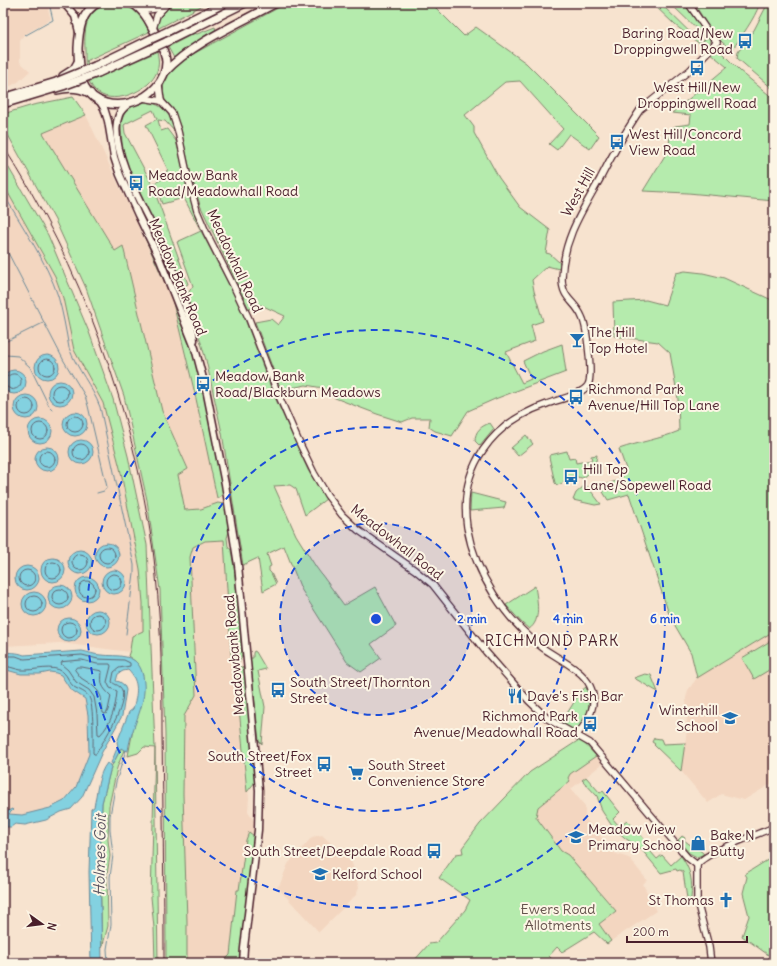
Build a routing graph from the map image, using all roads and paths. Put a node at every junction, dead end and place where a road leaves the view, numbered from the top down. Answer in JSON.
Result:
{"nodes":[{"id":1,"x":64,"y":3,"type":"edge"},
{"id":2,"x":78,"y":3,"type":"edge"},
{"id":3,"x":97,"y":3,"type":"edge"},
{"id":4,"x":132,"y":3,"type":"edge"},
{"id":5,"x":168,"y":3,"type":"edge"},
{"id":6,"x":225,"y":3,"type":"edge"},
{"id":7,"x":245,"y":3,"type":"edge"},
{"id":8,"x":276,"y":3,"type":"edge"},
{"id":9,"x":688,"y":3,"type":"edge"},
{"id":10,"x":139,"y":7,"type":"junction"},
{"id":11,"x":163,"y":8,"type":"junction"},
{"id":12,"x":153,"y":29,"type":"junction"},
{"id":13,"x":80,"y":33,"type":"junction"},
{"id":14,"x":78,"y":62,"type":"junction"},
{"id":15,"x":165,"y":72,"type":"junction"},
{"id":16,"x":159,"y":85,"type":"junction"},
{"id":17,"x":90,"y":93,"type":"junction"},
{"id":18,"x":3,"y":97,"type":"edge"},
{"id":19,"x":143,"y":98,"type":"junction"},
{"id":20,"x":99,"y":100,"type":"junction"},
{"id":21,"x":161,"y":101,"type":"junction"},
{"id":22,"x":131,"y":102,"type":"junction"},
{"id":23,"x":3,"y":105,"type":"edge"},
{"id":24,"x":145,"y":212,"type":"junction"},
{"id":25,"x":138,"y":215,"type":"junction"},
{"id":26,"x":195,"y":348,"type":"junction"},
{"id":27,"x":577,"y":735,"type":"junction"},
{"id":28,"x":774,"y":827,"type":"edge"},
{"id":29,"x":697,"y":866,"type":"junction"},
{"id":30,"x":243,"y":963,"type":"edge"},
{"id":31,"x":711,"y":963,"type":"edge"}],
"edges":[{"from":1,"to":13,"type":"main road"},
{"from":2,"to":3,"type":"main road"},
{"from":3,"to":13,"type":"highway"},
{"from":4,"to":10,"type":"highway"},
{"from":5,"to":11,"type":"street"},
{"from":6,"to":18,"type":"highway","bridge":true},
{"from":7,"to":23,"type":"highway","bridge":true},
{"from":8,"to":15,"type":"highway"},
{"from":9,"to":27,"type":"street","name":"West Hill"},
{"from":10,"to":11,"type":"street"},
{"from":10,"to":12,"type":"highway"},
{"from":11,"to":12,"type":"street"},
{"from":12,"to":15,"type":"highway"},
{"from":13,"to":14,"type":"highway"},
{"from":14,"to":17,"type":"highway"},
{"from":14,"to":18,"type":"highway","bridge":true},
{"from":15,"to":16,"type":"highway"},
{"from":16,"to":19,"type":"highway"},
{"from":16,"to":21,"type":"street"},
{"from":17,"to":20,"type":"highway"},
{"from":17,"to":23,"type":"highway","bridge":true},
{"from":19,"to":21,"type":"street"},
{"from":19,"to":22,"type":"highway"},
{"from":20,"to":22,"type":"highway"},
{"from":20,"to":25,"type":"main road","name":"Meadow Bank Road"},
{"from":21,"to":27,"type":"street","name":"Meadowhall Road"},
{"from":22,"to":24,"type":"main road","name":"Meadow Bank Road"},
{"from":24,"to":25,"type":"main road"},
{"from":24,"to":26,"type":"main road","name":"Meadow Bank Road"},
{"from":25,"to":26,"type":"main road","name":"Meadow Bank Road"},
{"from":26,"to":30,"type":"main road","name":"Meadowbank Road"},
{"from":27,"to":29,"type":"street","name":"Meadowhall Road"},
{"from":28,"to":29,"type":"street"},
{"from":29,"to":31,"type":"street"}]}
